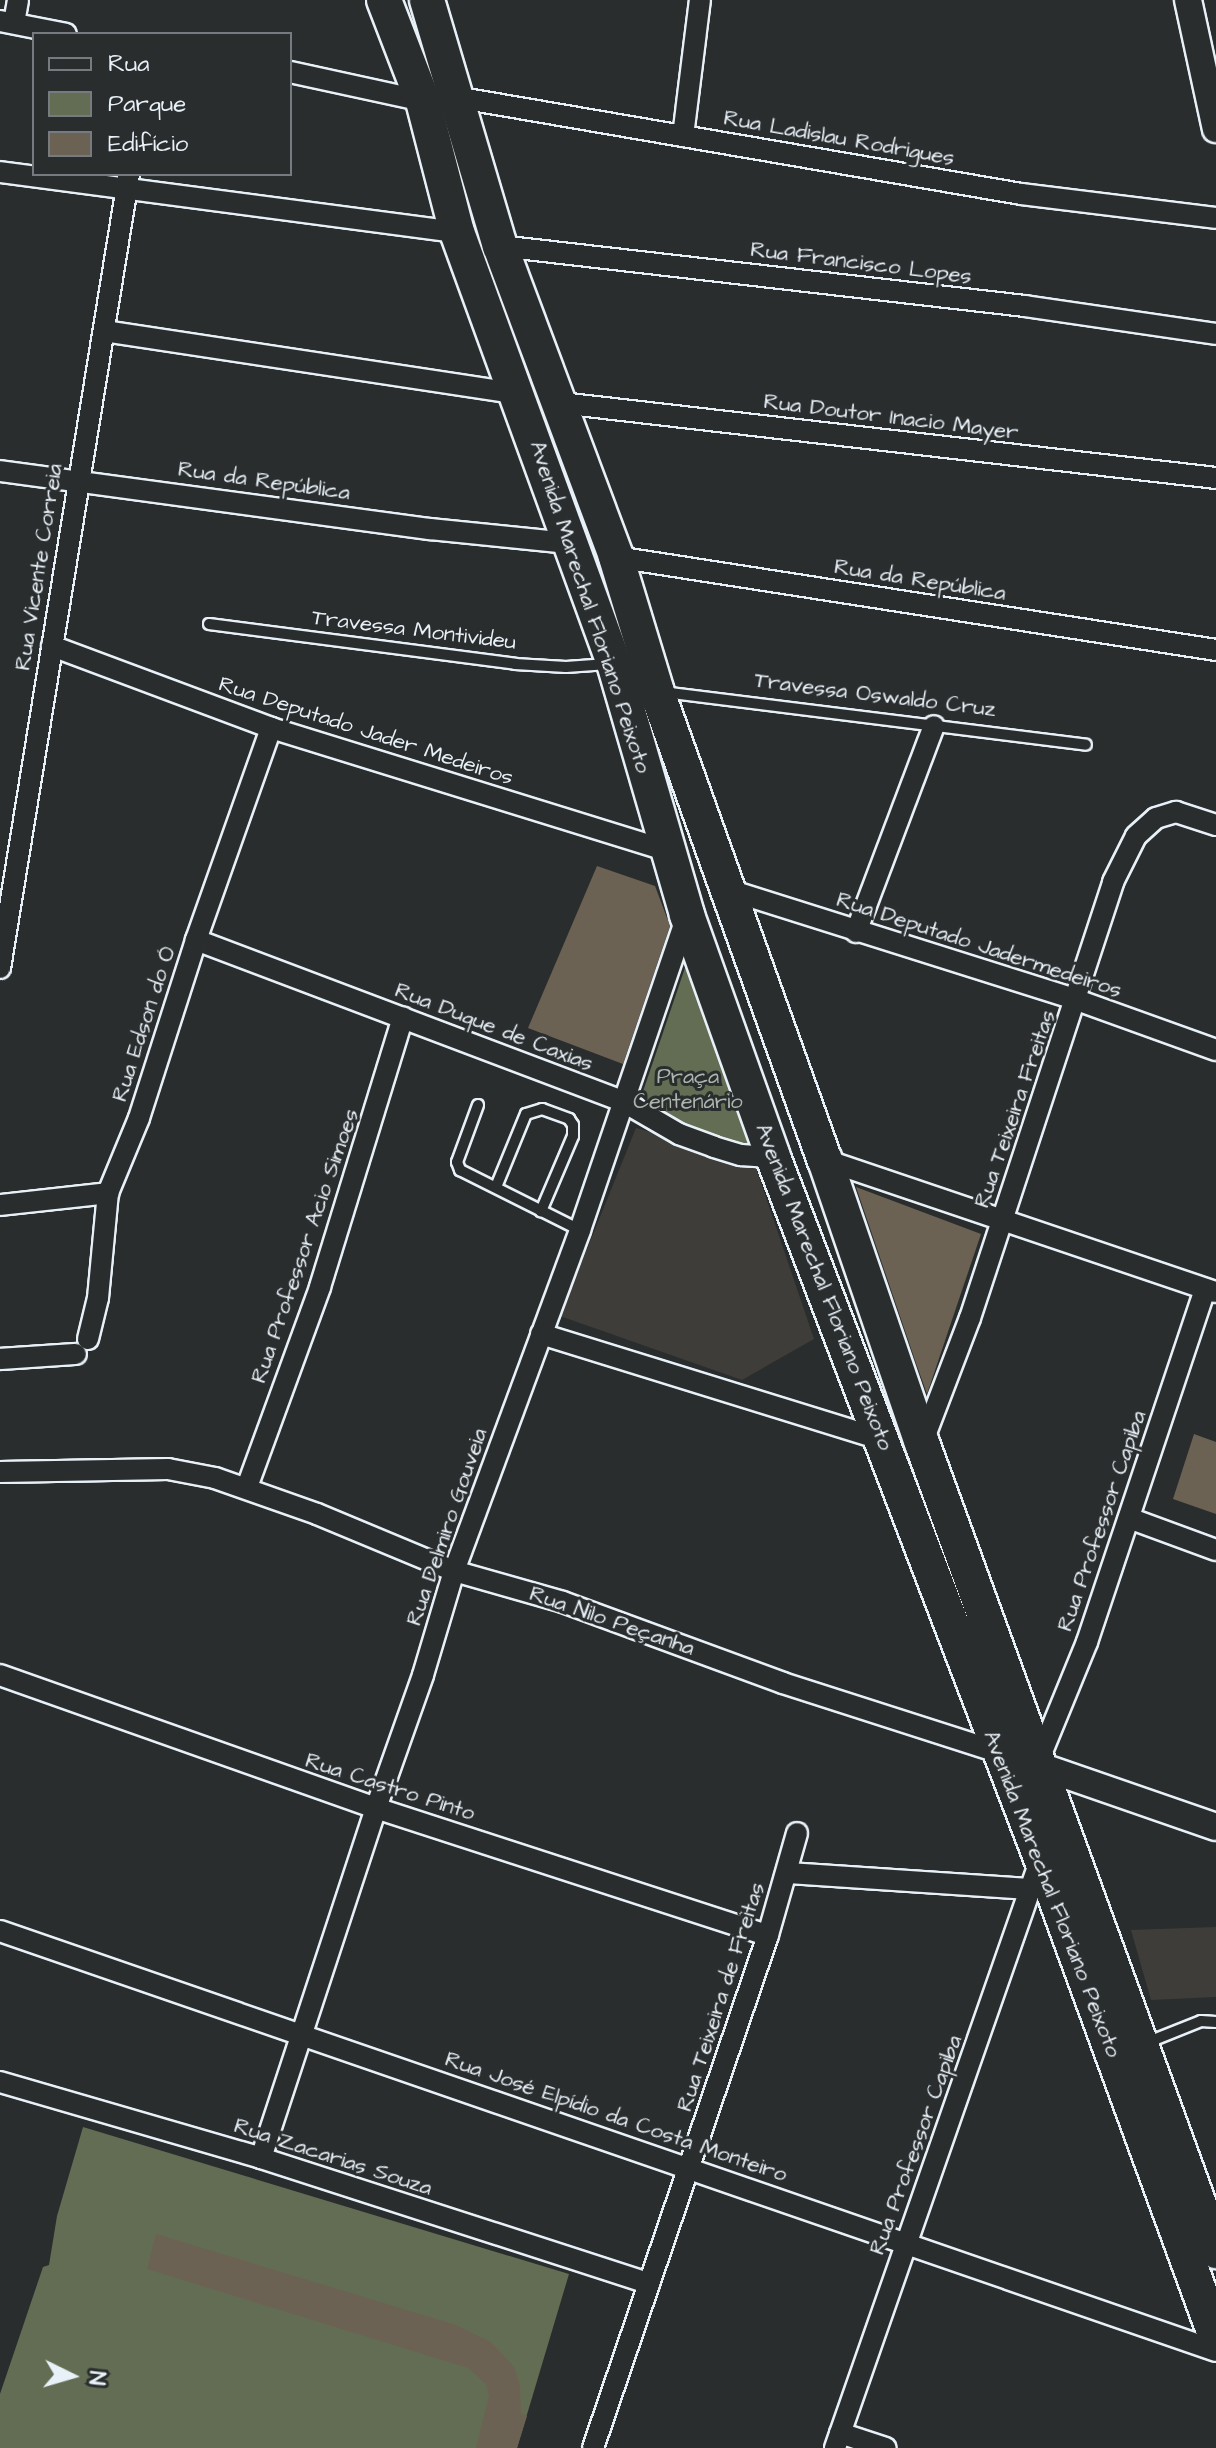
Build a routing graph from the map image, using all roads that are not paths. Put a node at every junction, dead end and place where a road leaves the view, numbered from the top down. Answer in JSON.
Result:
{"nodes":[{"id":1,"x":18,"y":0,"type":"edge"},
{"id":2,"x":384,"y":0,"type":"edge"},
{"id":3,"x":427,"y":0,"type":"edge"},
{"id":4,"x":700,"y":0,"type":"edge"},
{"id":5,"x":1188,"y":0,"type":"edge"},
{"id":6,"x":7,"y":22,"type":"edge"},
{"id":7,"x":56,"y":32,"type":"edge"},
{"id":8,"x":292,"y":72,"type":"edge"},
{"id":9,"x":439,"y":99,"type":"junction"},
{"id":10,"x":1216,"y":129,"type":"edge"},
{"id":11,"x":683,"y":136,"type":"junction"},
{"id":12,"x":0,"y":172,"type":"edge"},
{"id":13,"x":32,"y":174,"type":"edge"},
{"id":14,"x":57,"y":176,"type":"edge"},
{"id":15,"x":128,"y":181,"type":"edge"},
{"id":16,"x":1216,"y":218,"type":"edge"},
{"id":17,"x":457,"y":232,"type":"junction"},
{"id":18,"x":500,"y":246,"type":"junction"},
{"id":19,"x":104,"y":331,"type":"junction"},
{"id":20,"x":1216,"y":334,"type":"edge"},
{"id":21,"x":519,"y":394,"type":"junction"},
{"id":22,"x":561,"y":403,"type":"junction"},
{"id":23,"x":0,"y":471,"type":"edge"},
{"id":24,"x":1216,"y":478,"type":"edge"},
{"id":25,"x":76,"y":480,"type":"junction"},
{"id":26,"x":568,"y":543,"type":"junction"},
{"id":27,"x":616,"y":557,"type":"junction"},
{"id":28,"x":209,"y":624,"type":"dead end"},
{"id":29,"x":52,"y":646,"type":"junction"},
{"id":30,"x":1216,"y":650,"type":"edge"},
{"id":31,"x":614,"y":663,"type":"junction"},
{"id":32,"x":657,"y":692,"type":"junction"},
{"id":33,"x":934,"y":726,"type":"junction"},
{"id":34,"x":271,"y":728,"type":"junction"},
{"id":35,"x":1086,"y":745,"type":"dead end"},
{"id":36,"x":1216,"y":825,"type":"edge"},
{"id":37,"x":668,"y":851,"type":"junction"},
{"id":38,"x":8,"y":854,"type":"edge"},
{"id":39,"x":726,"y":889,"type":"junction"},
{"id":40,"x":687,"y":915,"type":"junction"},
{"id":41,"x":856,"y":932,"type":"junction"},
{"id":42,"x":196,"y":940,"type":"junction"},
{"id":43,"x":0,"y":968,"type":"edge"},
{"id":44,"x":1077,"y":1000,"type":"junction"},
{"id":45,"x":403,"y":1018,"type":"junction"},
{"id":46,"x":1216,"y":1050,"type":"edge"},
{"id":47,"x":624,"y":1102,"type":"junction"},
{"id":48,"x":478,"y":1105,"type":"dead end"},
{"id":49,"x":773,"y":1157,"type":"junction"},
{"id":50,"x":825,"y":1160,"type":"junction"},
{"id":51,"x":496,"y":1187,"type":"junction"},
{"id":52,"x":108,"y":1193,"type":"junction"},
{"id":53,"x":0,"y":1205,"type":"edge"},
{"id":54,"x":541,"y":1211,"type":"junction"},
{"id":55,"x":1002,"y":1221,"type":"junction"},
{"id":56,"x":580,"y":1230,"type":"junction"},
{"id":57,"x":1210,"y":1291,"type":"edge"},
{"id":58,"x":541,"y":1334,"type":"junction"},
{"id":59,"x":0,"y":1359,"type":"edge"},
{"id":60,"x":883,"y":1440,"type":"junction"},
{"id":61,"x":922,"y":1443,"type":"junction"},
{"id":62,"x":0,"y":1472,"type":"edge"},
{"id":63,"x":247,"y":1487,"type":"junction"},
{"id":64,"x":1129,"y":1518,"type":"junction"},
{"id":65,"x":1216,"y":1550,"type":"edge"},
{"id":66,"x":454,"y":1571,"type":"junction"},
{"id":67,"x":0,"y":1675,"type":"edge"},
{"id":68,"x":998,"y":1752,"type":"junction"},
{"id":69,"x":1037,"y":1765,"type":"junction"},
{"id":70,"x":376,"y":1808,"type":"junction"},
{"id":71,"x":1216,"y":1827,"type":"edge"},
{"id":72,"x":797,"y":1833,"type":"dead end"},
{"id":73,"x":787,"y":1873,"type":"junction"},
{"id":74,"x":1036,"y":1873,"type":"junction"},
{"id":75,"x":0,"y":1931,"type":"edge"},
{"id":76,"x":768,"y":1935,"type":"junction"},
{"id":77,"x":1216,"y":2022,"type":"edge"},
{"id":78,"x":299,"y":2036,"type":"junction"},
{"id":79,"x":1140,"y":2045,"type":"junction"},
{"id":80,"x":0,"y":2082,"type":"edge"},
{"id":81,"x":261,"y":2158,"type":"junction"},
{"id":82,"x":690,"y":2167,"type":"junction"},
{"id":83,"x":906,"y":2242,"type":"junction"},
{"id":84,"x":1216,"y":2251,"type":"edge"},
{"id":85,"x":649,"y":2283,"type":"junction"},
{"id":86,"x":1216,"y":2337,"type":"edge"},
{"id":87,"x":1216,"y":2351,"type":"edge"},
{"id":88,"x":837,"y":2440,"type":"edge"},
{"id":89,"x":593,"y":2448,"type":"edge"},
{"id":90,"x":886,"y":2448,"type":"edge"}],
"edges":[{"from":1,"to":6,"type":"street"},
{"from":2,"to":9,"type":"main road","name":"Avenida Marechal Floriano Peixoto"},
{"from":3,"to":9,"type":"main road","name":"Avenida Marechal Floriano Peixoto"},
{"from":4,"to":11,"type":"street"},
{"from":5,"to":10,"type":"street"},
{"from":6,"to":7,"type":"street"},
{"from":8,"to":9,"type":"street","name":"Rua Ladislau Rodrigues"},
{"from":9,"to":11,"type":"street","name":"Rua Ladislau Rodrigues"},
{"from":9,"to":17,"type":"main road","name":"Avenida Marechal Floriano Peixoto"},
{"from":9,"to":18,"type":"main road","name":"Avenida Marechal Floriano Peixoto"},
{"from":11,"to":16,"type":"street","name":"Rua Ladislau Rodrigues"},
{"from":12,"to":13,"type":"street"},
{"from":14,"to":15,"type":"street"},
{"from":15,"to":17,"type":"street"},
{"from":15,"to":19,"type":"street","name":"Rua Vicente Correia"},
{"from":17,"to":21,"type":"main road","name":"Avenida Marechal Floriano Peixoto"},
{"from":18,"to":20,"type":"street","name":"Rua Francisco Lopes"},
{"from":18,"to":22,"type":"main road","name":"Avenida Marechal Floriano Peixoto"},
{"from":19,"to":21,"type":"street"},
{"from":19,"to":25,"type":"street","name":"Rua Vicente Correia"},
{"from":21,"to":26,"type":"main road","name":"Avenida Marechal Floriano Peixoto"},
{"from":22,"to":24,"type":"street","name":"Rua Doutor Inacio Mayer"},
{"from":22,"to":27,"type":"main road","name":"Avenida Marechal Floriano Peixoto"},
{"from":23,"to":25,"type":"street","name":"Rua da República"},
{"from":25,"to":26,"type":"street","name":"Rua da República"},
{"from":25,"to":29,"type":"street","name":"Rua Vicente Correia"},
{"from":26,"to":31,"type":"main road","name":"Avenida Marechal Floriano Peixoto"},
{"from":27,"to":30,"type":"street","name":"Rua da República"},
{"from":27,"to":32,"type":"main road","name":"Avenida Marechal Floriano Peixoto"},
{"from":28,"to":31,"type":"lane","name":"Travessa Montivideu"},
{"from":29,"to":34,"type":"street","name":"Rua Deputado Jader Medeiros"},
{"from":29,"to":38,"type":"street","name":"Rua Vicente Correia"},
{"from":31,"to":37,"type":"main road","name":"Avenida Marechal Floriano Peixoto"},
{"from":32,"to":33,"type":"lane","name":"Travessa Oswaldo Cruz"},
{"from":32,"to":39,"type":"main road","name":"Avenida Marechal Floriano Peixoto"},
{"from":33,"to":35,"type":"lane","name":"Travessa Oswaldo Cruz"},
{"from":33,"to":41,"type":"street"},
{"from":34,"to":37,"type":"street","name":"Rua Deputado Jader Medeiros"},
{"from":34,"to":42,"type":"street","name":"Rua Edson do Ó"},
{"from":36,"to":44,"type":"street","name":"Rua Teixeira Freitas"},
{"from":37,"to":40,"type":"main road","name":"Avenida Marechal Floriano Peixoto"},
{"from":38,"to":43,"type":"street","name":"Rua Vicente Correia"},
{"from":39,"to":41,"type":"street","name":"Rua Deputado Jadermedeiros"},
{"from":39,"to":50,"type":"main road","name":"Avenida Marechal Floriano Peixoto"},
{"from":40,"to":47,"type":"street","name":"Rua Delmiro Gouveia"},
{"from":40,"to":49,"type":"main road","name":"Avenida Marechal Floriano Peixoto"},
{"from":41,"to":44,"type":"street","name":"Rua Deputado Jadermedeiros"},
{"from":42,"to":45,"type":"street","name":"Rua Duque de Caxias"},
{"from":42,"to":52,"type":"street","name":"Rua Edson do Ó"},
{"from":44,"to":46,"type":"street","name":"Rua Deputado Jadermedeiros"},
{"from":44,"to":55,"type":"street","name":"Rua Teixeira Freitas"},
{"from":45,"to":47,"type":"street","name":"Rua Duque de Caxias"},
{"from":45,"to":63,"type":"street","name":"Rua Professor Acio Simoes"},
{"from":47,"to":49,"type":"street","name":"Rua Duque de Caxias"},
{"from":47,"to":56,"type":"street","name":"Rua Delmiro Gouveia"},
{"from":48,"to":51,"type":"lane"},
{"from":49,"to":60,"type":"main road","name":"Avenida Marechal Floriano Peixoto"},
{"from":50,"to":55,"type":"street"},
{"from":50,"to":61,"type":"main road","name":"Avenida Marechal Floriano Peixoto"},
{"from":51,"to":54,"type":"lane"},
{"from":51,"to":54,"type":"lane"},
{"from":52,"to":53,"type":"street"},
{"from":52,"to":59,"type":"street","name":"Rua Edson do Ó"},
{"from":54,"to":56,"type":"lane"},
{"from":55,"to":57,"type":"street"},
{"from":55,"to":61,"type":"street","name":"Rua Teixeira Freitas"},
{"from":56,"to":58,"type":"street","name":"Rua Delmiro Gouveia"},
{"from":57,"to":64,"type":"street","name":"Rua Professor Capiba"},
{"from":58,"to":60,"type":"street"},
{"from":58,"to":66,"type":"street","name":"Rua Delmiro Gouveia"},
{"from":60,"to":68,"type":"main road","name":"Avenida Marechal Floriano Peixoto"},
{"from":61,"to":69,"type":"main road","name":"Avenida Marechal Floriano Peixoto"},
{"from":62,"to":63,"type":"street","name":"Rua Nilo Peçanha"},
{"from":63,"to":66,"type":"street","name":"Rua Nilo Peçanha"},
{"from":64,"to":65,"type":"street"},
{"from":64,"to":69,"type":"street","name":"Rua Professor Capiba"},
{"from":66,"to":68,"type":"street","name":"Rua Nilo Peçanha"},
{"from":66,"to":70,"type":"street","name":"Rua Delmiro Gouveia"},
{"from":67,"to":70,"type":"street","name":"Rua Castro Pinto"},
{"from":68,"to":69,"type":"main road","name":"Rua Nilo Peçanha"},
{"from":68,"to":74,"type":"main road","name":"Avenida Marechal Floriano Peixoto"},
{"from":69,"to":71,"type":"street","name":"Rua Nilo Peçanha"},
{"from":69,"to":79,"type":"main road","name":"Avenida Marechal Floriano Peixoto"},
{"from":70,"to":76,"type":"street","name":"Rua Castro Pinto"},
{"from":70,"to":78,"type":"street","name":"Rua Delmiro Gouveia"},
{"from":72,"to":73,"type":"street","name":"Rua Teixeira de Freitas"},
{"from":73,"to":74,"type":"street"},
{"from":73,"to":76,"type":"street","name":"Rua Teixeira de Freitas"},
{"from":74,"to":83,"type":"street","name":"Rua Professor Capiba"},
{"from":74,"to":86,"type":"main road","name":"Avenida Marechal Floriano Peixoto"},
{"from":75,"to":78,"type":"street","name":"Rua José Elpídio da Costa Monteiro"},
{"from":76,"to":82,"type":"street","name":"Rua Teixeira de Freitas"},
{"from":77,"to":79,"type":"lane"},
{"from":78,"to":81,"type":"street","name":"Rua Delmiro Gouveia"},
{"from":78,"to":82,"type":"street","name":"Rua José Elpídio da Costa Monteiro"},
{"from":79,"to":84,"type":"main road","name":"Avenida Marechal Floriano Peixoto"},
{"from":80,"to":81,"type":"street","name":"Rua Zacarias Souza"},
{"from":81,"to":85,"type":"street","name":"Rua Zacarias Souza"},
{"from":82,"to":83,"type":"street","name":"Rua José Elpídio da Costa Monteiro"},
{"from":82,"to":85,"type":"street","name":"Rua Teixeira de Freitas"},
{"from":83,"to":87,"type":"street","name":"Rua José Elpídio da Costa Monteiro"},
{"from":83,"to":88,"type":"street","name":"Rua Professor Capiba"},
{"from":85,"to":89,"type":"street","name":"Rua Teixeira de Freitas"},
{"from":88,"to":90,"type":"street"}]}
